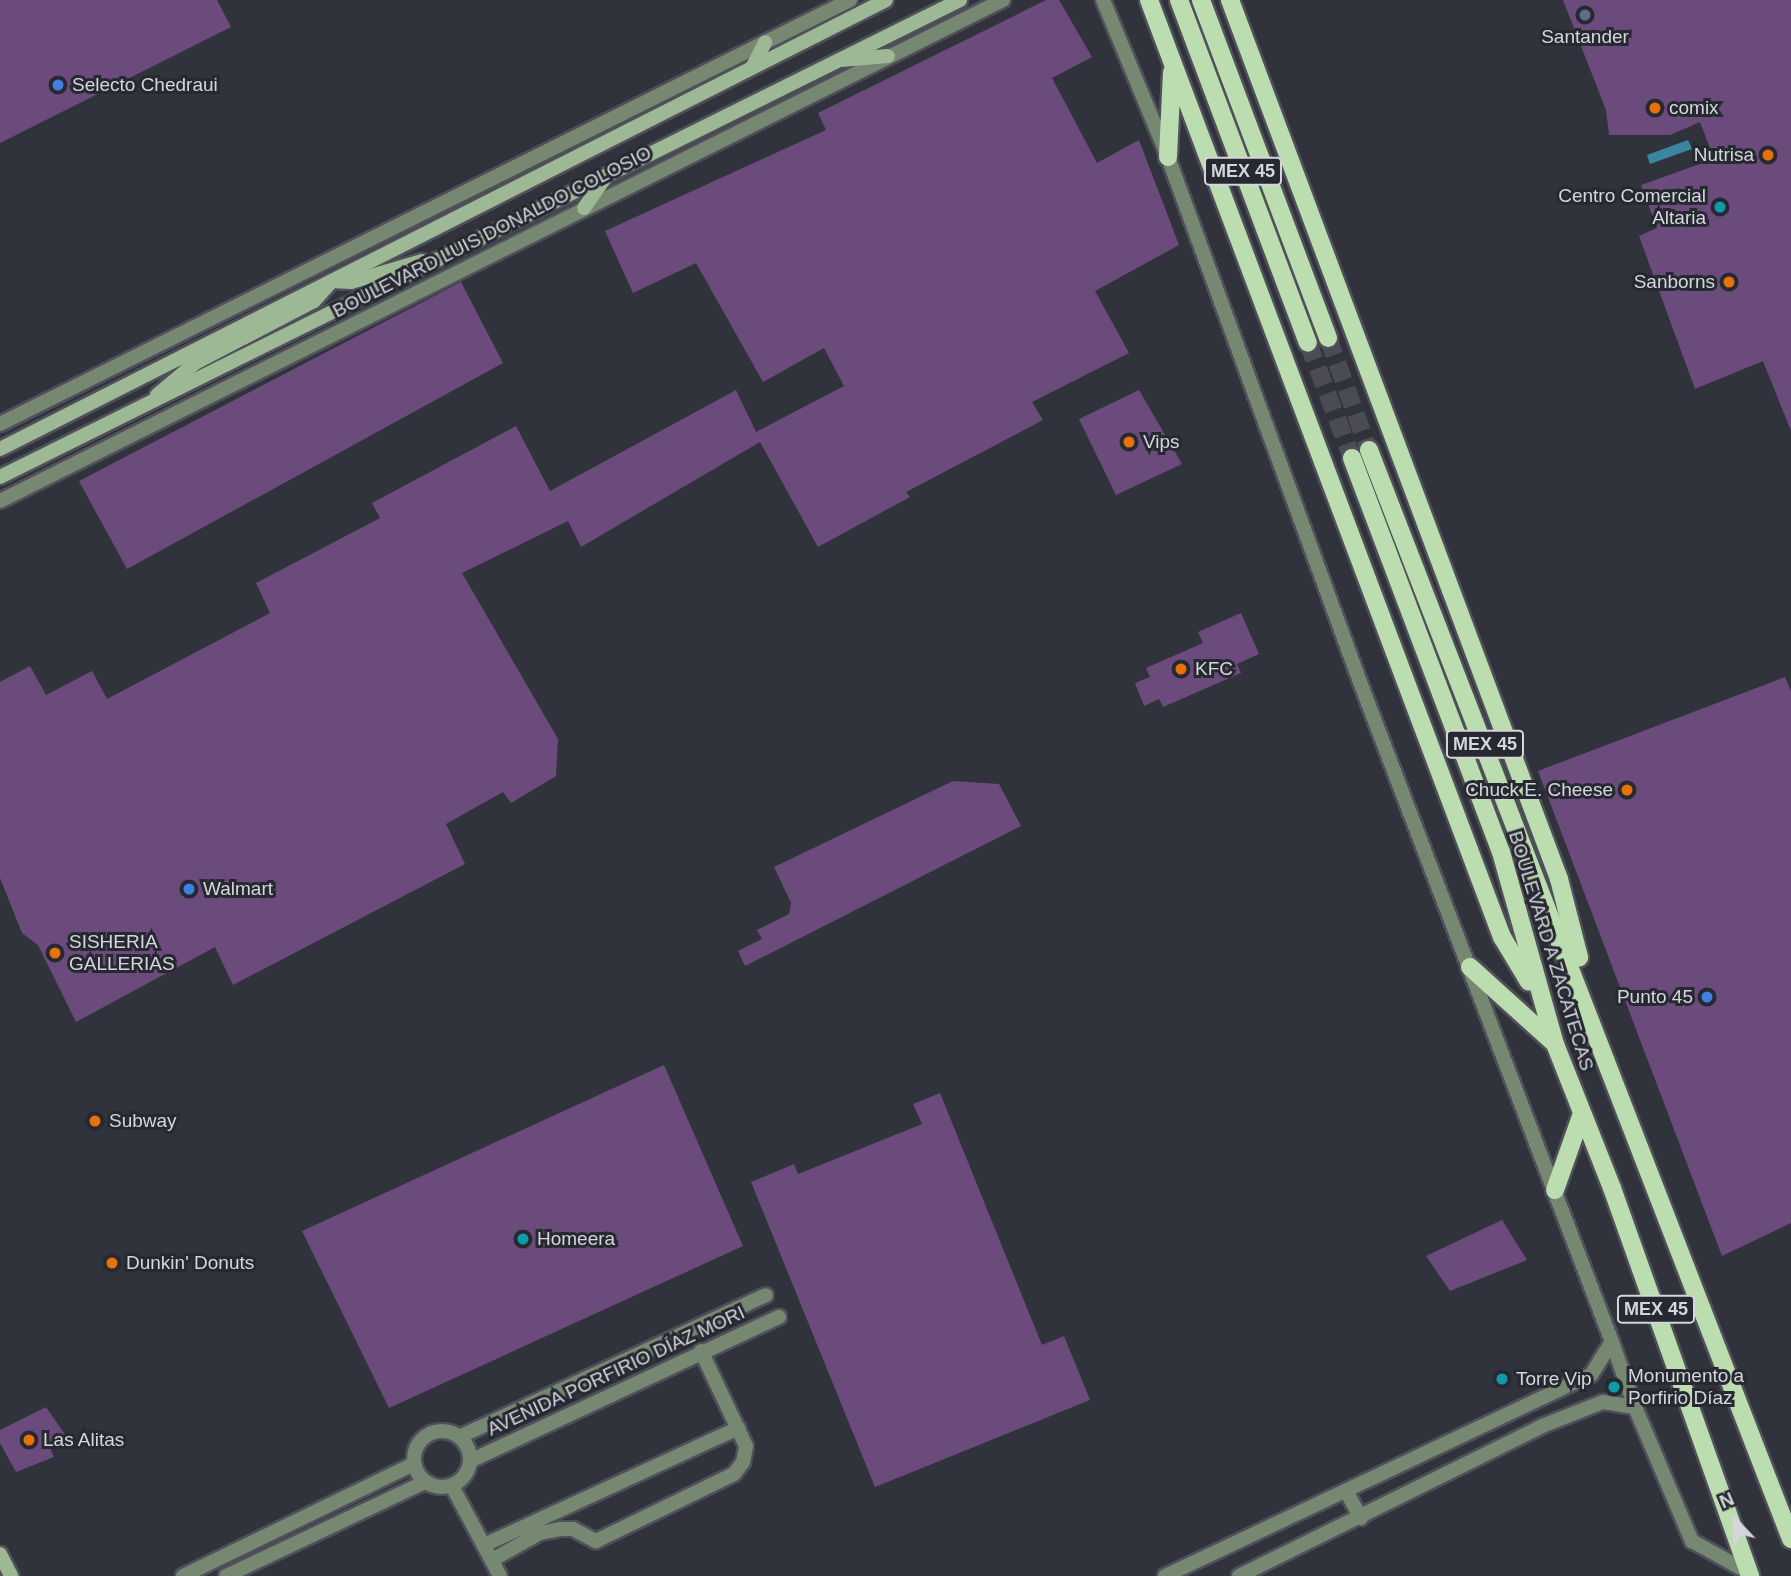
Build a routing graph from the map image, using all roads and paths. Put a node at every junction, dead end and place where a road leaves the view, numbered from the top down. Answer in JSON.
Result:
{"nodes":[{"id":1,"x":850,"y":0,"type":"edge"},
{"id":2,"x":886,"y":0,"type":"edge"},
{"id":3,"x":960,"y":0,"type":"edge"},
{"id":4,"x":1003,"y":0,"type":"edge"},
{"id":5,"x":1103,"y":0,"type":"edge"},
{"id":6,"x":1149,"y":0,"type":"edge"},
{"id":7,"x":1179,"y":0,"type":"edge"},
{"id":8,"x":1201,"y":0,"type":"edge"},
{"id":9,"x":1230,"y":0,"type":"edge"},
{"id":10,"x":765,"y":42,"type":"junction"},
{"id":11,"x":888,"y":56,"type":"junction"},
{"id":12,"x":833,"y":61,"type":"junction"},
{"id":13,"x":1173,"y":65,"type":"junction"},
{"id":14,"x":752,"y":68,"type":"junction"},
{"id":15,"x":1168,"y":157,"type":"junction"},
{"id":16,"x":608,"y":173,"type":"junction"},
{"id":17,"x":584,"y":208,"type":"junction"},
{"id":18,"x":435,"y":259,"type":"junction"},
{"id":19,"x":332,"y":281,"type":"junction"},
{"id":20,"x":1328,"y":338,"type":"tunnel mouth"},
{"id":21,"x":1308,"y":343,"type":"tunnel mouth"},
{"id":22,"x":151,"y":402,"type":"junction"},
{"id":23,"x":0,"y":424,"type":"edge"},
{"id":24,"x":0,"y":449,"type":"edge"},
{"id":25,"x":1369,"y":450,"type":"tunnel mouth"},
{"id":26,"x":1352,"y":458,"type":"tunnel mouth"},
{"id":27,"x":0,"y":477,"type":"edge"},
{"id":28,"x":0,"y":501,"type":"edge"},
{"id":29,"x":1471,"y":967,"type":"junction"},
{"id":30,"x":1541,"y":1001,"type":"junction"},
{"id":31,"x":1600,"y":1039,"type":"junction"},
{"id":32,"x":1555,"y":1044,"type":"junction"},
{"id":33,"x":1581,"y":1116,"type":"junction"},
{"id":34,"x":1555,"y":1190,"type":"junction"},
{"id":35,"x":766,"y":1295,"type":"dead end"},
{"id":36,"x":779,"y":1317,"type":"dead end"},
{"id":37,"x":1612,"y":1342,"type":"junction"},
{"id":38,"x":701,"y":1351,"type":"junction"},
{"id":39,"x":1541,"y":1400,"type":"junction"},
{"id":40,"x":1635,"y":1407,"type":"junction"},
{"id":41,"x":1542,"y":1426,"type":"junction"},
{"id":42,"x":738,"y":1429,"type":"junction"},
{"id":43,"x":459,"y":1437,"type":"junction"},
{"id":44,"x":470,"y":1461,"type":"junction"},
{"id":45,"x":414,"y":1464,"type":"junction"},
{"id":46,"x":425,"y":1482,"type":"junction"},
{"id":47,"x":452,"y":1486,"type":"junction"},
{"id":48,"x":1346,"y":1491,"type":"junction"},
{"id":49,"x":1361,"y":1518,"type":"junction"},
{"id":50,"x":1791,"y":1539,"type":"edge"},
{"id":51,"x":484,"y":1545,"type":"junction"},
{"id":52,"x":0,"y":1554,"type":"edge"},
{"id":53,"x":492,"y":1560,"type":"junction"},
{"id":54,"x":1749,"y":1574,"type":"edge"},
{"id":55,"x":11,"y":1576,"type":"edge"},
{"id":56,"x":183,"y":1576,"type":"edge"},
{"id":57,"x":226,"y":1576,"type":"edge"},
{"id":58,"x":500,"y":1576,"type":"edge"},
{"id":59,"x":1165,"y":1576,"type":"edge"},
{"id":60,"x":1239,"y":1576,"type":"edge"}],
"edges":[{"from":1,"to":10,"type":"street"},
{"from":2,"to":14,"type":"main road","name":"BOULEVARD LUIS DONALDO COLOSIO"},
{"from":3,"to":12,"type":"main road","name":"BOULEVARD LUIS DONALDO COLOSIO"},
{"from":4,"to":11,"type":"street","name":"BOULEVARD LUIS DONALDO COLOSIO"},
{"from":5,"to":15,"type":"street"},
{"from":6,"to":13,"type":"main road"},
{"from":7,"to":21,"type":"main road","number":"MEX 45"},
{"from":8,"to":20,"type":"main road","number":"MEX 45"},
{"from":9,"to":31,"type":"main road"},
{"from":10,"to":14,"type":"main road"},
{"from":10,"to":23,"type":"street"},
{"from":11,"to":12,"type":"main road"},
{"from":11,"to":17,"type":"street","name":"BOULEVARD LUIS DONALDO COLOSIO"},
{"from":12,"to":16,"type":"main road","name":"BOULEVARD LUIS DONALDO COLOSIO"},
{"from":13,"to":15,"type":"main road"},
{"from":13,"to":30,"type":"main road"},
{"from":14,"to":19,"type":"main road","name":"BOULEVARD LUIS DONALDO COLOSIO"},
{"from":15,"to":29,"type":"street"},
{"from":16,"to":17,"type":"main road"},
{"from":16,"to":18,"type":"main road","name":"BOULEVARD LUIS DONALDO COLOSIO"},
{"from":17,"to":28,"type":"street","name":"BOULEVARD LUIS DONALDO COLOSIO"},
{"from":18,"to":19,"type":"main road"},
{"from":18,"to":22,"type":"main road","name":"BOULEVARD LUIS DONALDO COLOSIO"},
{"from":19,"to":22,"type":"main road"},
{"from":19,"to":24,"type":"main road","name":"BOULEVARD LUIS DONALDO COLOSIO"},
{"from":22,"to":27,"type":"main road","name":"BOULEVARD LUIS DONALDO COLOSIO"},
{"from":25,"to":31,"type":"main road","name":"BOULEVARD A ZACATECAS","number":"MEX 45"},
{"from":26,"to":30,"type":"main road","name":"BOULEVARD A ZACATECAS","number":"MEX 45"},
{"from":29,"to":32,"type":"main road"},
{"from":29,"to":34,"type":"street"},
{"from":30,"to":32,"type":"main road","name":"BOULEVARD A ZACATECAS","number":"MEX 45"},
{"from":31,"to":50,"type":"main road","name":"BOULEVARD A ZACATECAS","number":"MEX 45"},
{"from":32,"to":33,"type":"main road","name":"BOULEVARD A ZACATECAS","number":"MEX 45"},
{"from":33,"to":34,"type":"main road"},
{"from":33,"to":54,"type":"main road","name":"BOULEVARD A ZACATECAS","number":"MEX 45"},
{"from":34,"to":37,"type":"street"},
{"from":35,"to":43,"type":"street","name":"AVENIDA PORFIRIO DÍAZ MORI"},
{"from":36,"to":38,"type":"street","name":"AVENIDA PORFIRIO DÍAZ MORI"},
{"from":37,"to":39,"type":"street"},
{"from":37,"to":40,"type":"street"},
{"from":38,"to":42,"type":"street"},
{"from":38,"to":44,"type":"street","name":"AVENIDA PORFIRIO DÍAZ MORI"},
{"from":39,"to":41,"type":"street"},
{"from":39,"to":48,"type":"street"},
{"from":40,"to":41,"type":"street"},
{"from":40,"to":54,"type":"street"},
{"from":41,"to":49,"type":"street"},
{"from":42,"to":51,"type":"street"},
{"from":42,"to":53,"type":"street"},
{"from":43,"to":44,"type":"street","name":"AVENIDA PORFIRIO DÍAZ MORI"},
{"from":43,"to":45,"type":"street","name":"AVENIDA PORFIRIO DÍAZ MORI"},
{"from":44,"to":47,"type":"street","name":"AVENIDA PORFIRIO DÍAZ MORI"},
{"from":45,"to":46,"type":"street"},
{"from":45,"to":56,"type":"street"},
{"from":46,"to":47,"type":"street"},
{"from":46,"to":57,"type":"street"},
{"from":47,"to":51,"type":"street"},
{"from":48,"to":49,"type":"street"},
{"from":48,"to":59,"type":"street"},
{"from":49,"to":60,"type":"street"},
{"from":51,"to":53,"type":"street"},
{"from":52,"to":55,"type":"main road"},
{"from":53,"to":58,"type":"street"}]}
